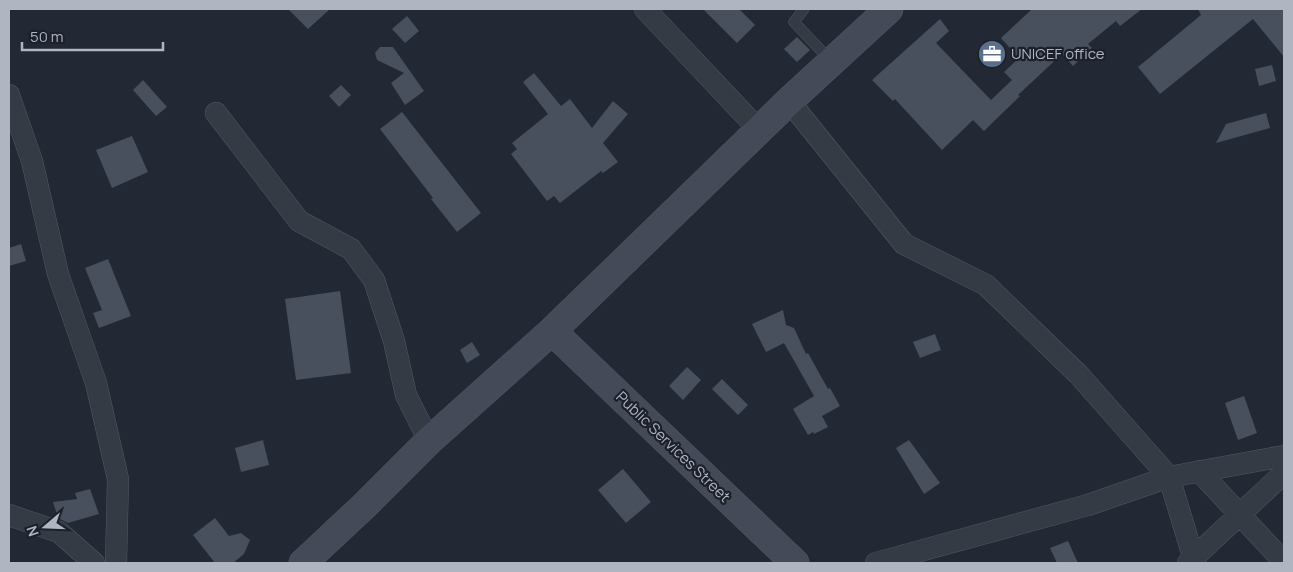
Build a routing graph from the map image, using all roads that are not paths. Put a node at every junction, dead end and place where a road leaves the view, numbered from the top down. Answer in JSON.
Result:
{"nodes":[{"id":1,"x":645,"y":9,"type":"edge"},
{"id":2,"x":804,"y":9,"type":"edge"},
{"id":3,"x":889,"y":9,"type":"edge"},
{"id":4,"x":832,"y":62,"type":"junction"},
{"id":5,"x":9,"y":95,"type":"edge"},
{"id":6,"x":789,"y":101,"type":"junction"},
{"id":7,"x":216,"y":113,"type":"dead end"},
{"id":8,"x":759,"y":130,"type":"junction"},
{"id":9,"x":552,"y":331,"type":"junction"},
{"id":10,"x":429,"y":441,"type":"junction"},
{"id":11,"x":1284,"y":456,"type":"edge"},
{"id":12,"x":1200,"y":471,"type":"junction"},
{"id":13,"x":1284,"y":474,"type":"edge"},
{"id":14,"x":1169,"y":477,"type":"junction"},
{"id":15,"x":9,"y":515,"type":"edge"},
{"id":16,"x":1241,"y":515,"type":"junction"},
{"id":17,"x":1192,"y":562,"type":"edge"},
{"id":18,"x":1284,"y":562,"type":"edge"},
{"id":19,"x":94,"y":563,"type":"edge"},
{"id":20,"x":116,"y":563,"type":"edge"},
{"id":21,"x":304,"y":563,"type":"edge"},
{"id":22,"x":795,"y":563,"type":"edge"},
{"id":23,"x":876,"y":563,"type":"edge"}],
"edges":[{"from":1,"to":8,"type":"street"},
{"from":2,"to":4,"type":"lane"},
{"from":3,"to":4,"type":"street"},
{"from":4,"to":6,"type":"street"},
{"from":5,"to":20,"type":"street"},
{"from":6,"to":8,"type":"street"},
{"from":6,"to":14,"type":"street"},
{"from":7,"to":10,"type":"street"},
{"from":8,"to":9,"type":"street"},
{"from":9,"to":10,"type":"street"},
{"from":9,"to":22,"type":"street","name":"Public Services Street"},
{"from":10,"to":21,"type":"street"},
{"from":11,"to":12,"type":"street"},
{"from":12,"to":14,"type":"street"},
{"from":12,"to":16,"type":"street"},
{"from":13,"to":16,"type":"street"},
{"from":14,"to":17,"type":"street"},
{"from":14,"to":23,"type":"street"},
{"from":15,"to":19,"type":"street"},
{"from":16,"to":17,"type":"street"},
{"from":16,"to":18,"type":"street"}]}
